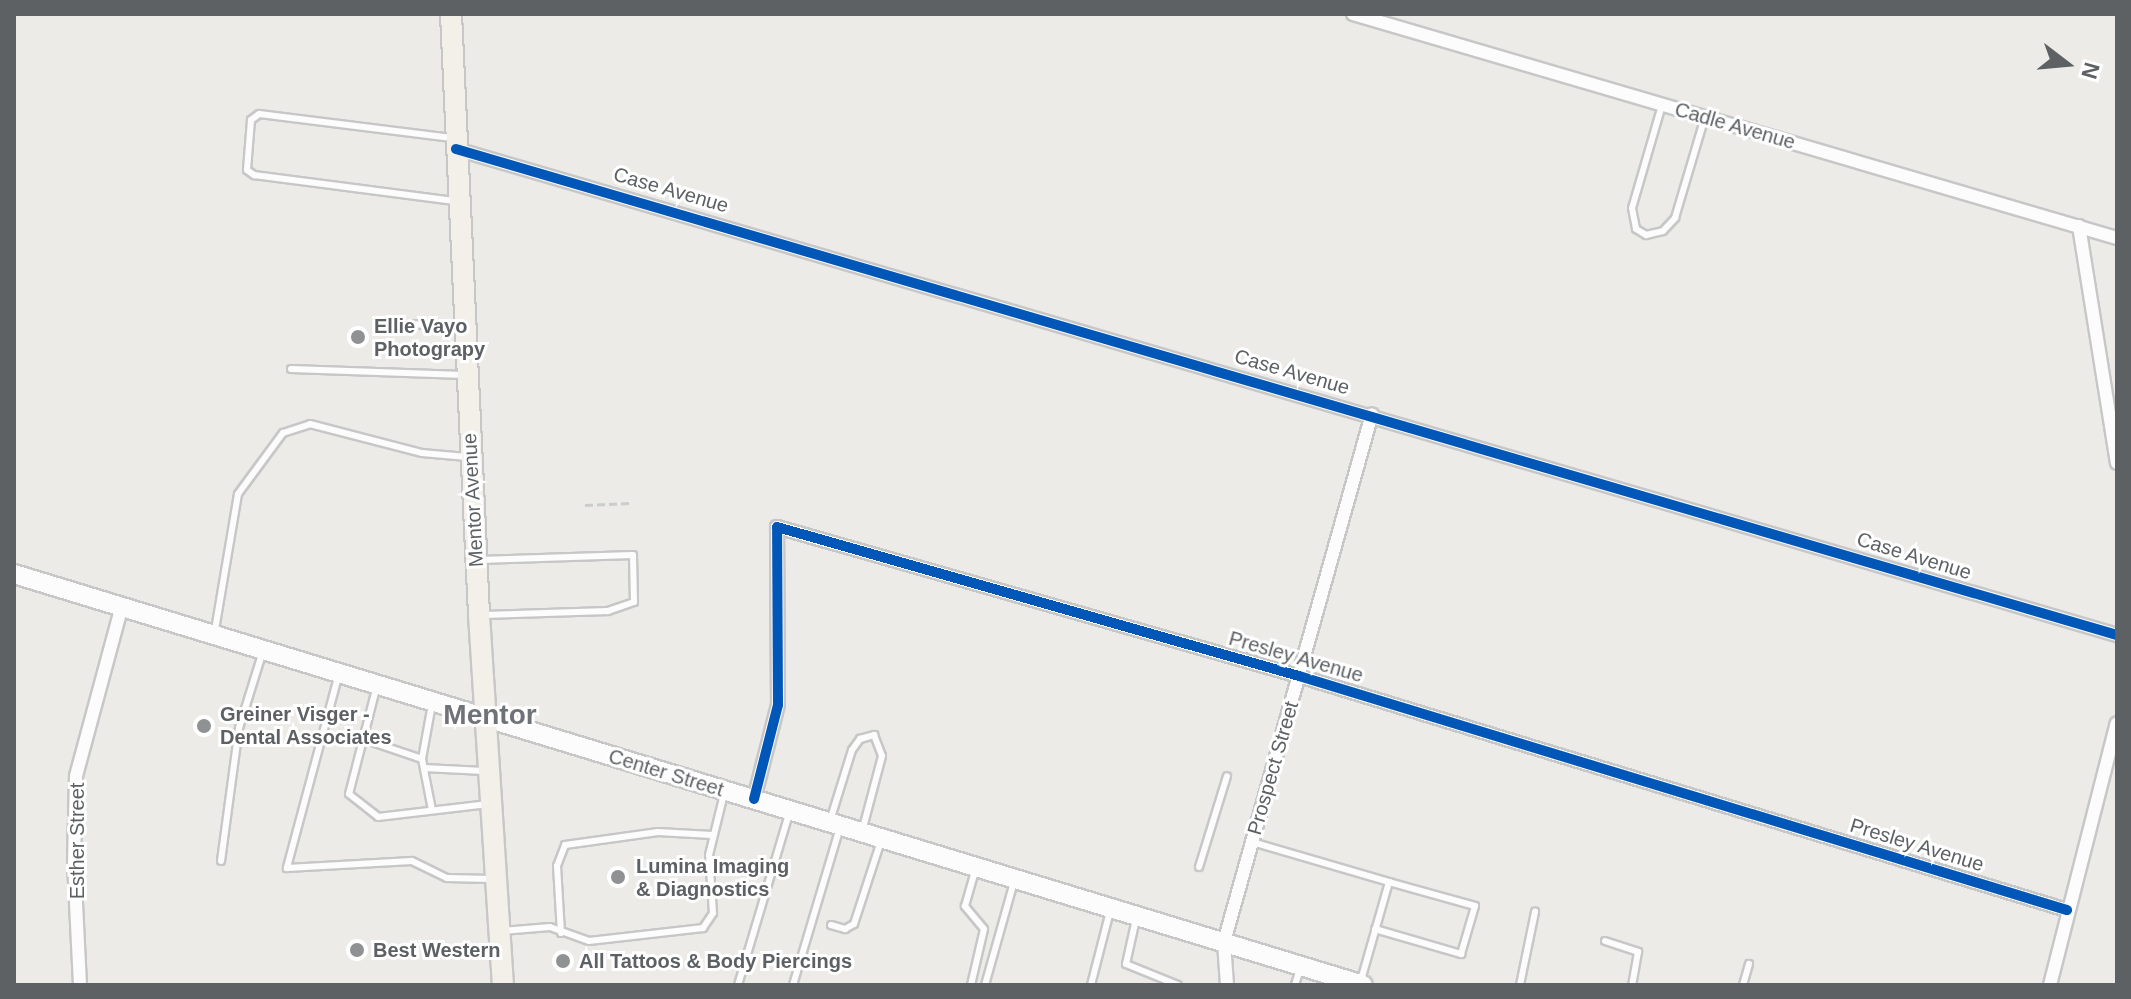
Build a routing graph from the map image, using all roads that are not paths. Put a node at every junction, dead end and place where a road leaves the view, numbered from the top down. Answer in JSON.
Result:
{"nodes":[{"id":1,"x":451,"y":14,"type":"edge"},
{"id":2,"x":1353,"y":14,"type":"edge"},
{"id":3,"x":1662,"y":104,"type":"junction"},
{"id":4,"x":1705,"y":117,"type":"junction"},
{"id":5,"x":456,"y":144,"type":"junction"},
{"id":6,"x":460,"y":202,"type":"junction"},
{"id":7,"x":2079,"y":226,"type":"junction"},
{"id":8,"x":2117,"y":238,"type":"edge"},
{"id":9,"x":411,"y":324,"type":"dead end"},
{"id":10,"x":464,"y":327,"type":"junction"},
{"id":11,"x":291,"y":369,"type":"dead end"},
{"id":12,"x":467,"y":375,"type":"junction"},
{"id":13,"x":1372,"y":414,"type":"junction"},
{"id":14,"x":471,"y":457,"type":"junction"},
{"id":15,"x":2117,"y":463,"type":"edge"},
{"id":16,"x":476,"y":560,"type":"junction"},
{"id":17,"x":14,"y":574,"type":"edge"},
{"id":18,"x":122,"y":606,"type":"junction"},
{"id":19,"x":479,"y":615,"type":"junction"},
{"id":20,"x":214,"y":635,"type":"junction"},
{"id":21,"x":2117,"y":635,"type":"edge"},
{"id":22,"x":263,"y":650,"type":"junction"},
{"id":23,"x":339,"y":674,"type":"junction"},
{"id":24,"x":1299,"y":676,"type":"junction"},
{"id":25,"x":377,"y":685,"type":"junction"},
{"id":26,"x":432,"y":703,"type":"junction"},
{"id":27,"x":485,"y":718,"type":"junction"},
{"id":28,"x":2117,"y":723,"type":"edge"},
{"id":29,"x":363,"y":739,"type":"junction"},
{"id":30,"x":422,"y":759,"type":"junction"},
{"id":31,"x":424,"y":768,"type":"junction"},
{"id":32,"x":488,"y":771,"type":"junction"},
{"id":33,"x":1227,"y":776,"type":"dead end"},
{"id":34,"x":725,"y":791,"type":"junction"},
{"id":35,"x":754,"y":799,"type":"junction"},
{"id":36,"x":491,"y":803,"type":"junction"},
{"id":37,"x":432,"y":810,"type":"junction"},
{"id":38,"x":790,"y":810,"type":"junction"},
{"id":39,"x":835,"y":824,"type":"junction"},
{"id":40,"x":862,"y":831,"type":"junction"},
{"id":41,"x":712,"y":835,"type":"junction"},
{"id":42,"x":882,"y":838,"type":"junction"},
{"id":43,"x":1252,"y":842,"type":"junction"},
{"id":44,"x":221,"y":861,"type":"dead end"},
{"id":45,"x":976,"y":867,"type":"junction"},
{"id":46,"x":1199,"y":867,"type":"dead end"},
{"id":47,"x":496,"y":879,"type":"junction"},
{"id":48,"x":1015,"y":879,"type":"junction"},
{"id":49,"x":1389,"y":882,"type":"junction"},
{"id":50,"x":1110,"y":907,"type":"junction"},
{"id":51,"x":2067,"y":910,"type":"junction"},
{"id":52,"x":1535,"y":912,"type":"dead end"},
{"id":53,"x":1137,"y":916,"type":"junction"},
{"id":54,"x":831,"y":925,"type":"dead end"},
{"id":55,"x":1375,"y":929,"type":"junction"},
{"id":56,"x":499,"y":931,"type":"junction"},
{"id":57,"x":561,"y":933,"type":"junction"},
{"id":58,"x":1605,"y":941,"type":"dead end"},
{"id":59,"x":1224,"y":942,"type":"junction"},
{"id":60,"x":1749,"y":964,"type":"dead end"},
{"id":61,"x":1301,"y":966,"type":"junction"},
{"id":62,"x":1157,"y":982,"type":"edge"},
{"id":63,"x":1361,"y":984,"type":"edge"},
{"id":64,"x":80,"y":985,"type":"edge"},
{"id":65,"x":503,"y":985,"type":"edge"},
{"id":66,"x":738,"y":985,"type":"edge"},
{"id":67,"x":793,"y":985,"type":"edge"},
{"id":68,"x":971,"y":985,"type":"edge"},
{"id":69,"x":985,"y":985,"type":"edge"},
{"id":70,"x":1091,"y":985,"type":"edge"},
{"id":71,"x":1178,"y":985,"type":"edge"},
{"id":72,"x":1227,"y":985,"type":"edge"},
{"id":73,"x":1295,"y":985,"type":"edge"},
{"id":74,"x":1520,"y":985,"type":"edge"},
{"id":75,"x":1632,"y":985,"type":"edge"},
{"id":76,"x":1743,"y":985,"type":"edge"},
{"id":77,"x":2050,"y":985,"type":"edge"}],
"edges":[{"from":1,"to":5,"type":"main road","name":"Mentor Avenue"},
{"from":2,"to":3,"type":"street","name":"Cadle Avenue"},
{"from":3,"to":4,"type":"street","name":"Cadle Avenue"},
{"from":3,"to":4,"type":"lane"},
{"from":4,"to":7,"type":"street","name":"Cadle Avenue"},
{"from":5,"to":6,"type":"main road","name":"Mentor Avenue"},
{"from":5,"to":6,"type":"lane"},
{"from":5,"to":13,"type":"street","name":"Case Avenue"},
{"from":6,"to":10,"type":"main road","name":"Mentor Avenue"},
{"from":7,"to":8,"type":"street","name":"Cadle Avenue"},
{"from":7,"to":15,"type":"street"},
{"from":9,"to":10,"type":"lane"},
{"from":10,"to":12,"type":"main road","name":"Mentor Avenue"},
{"from":11,"to":12,"type":"lane"},
{"from":12,"to":14,"type":"main road","name":"Mentor Avenue"},
{"from":13,"to":21,"type":"street","name":"Case Avenue"},
{"from":13,"to":24,"type":"street","name":"Prospect Street"},
{"from":14,"to":16,"type":"main road","name":"Mentor Avenue"},
{"from":14,"to":20,"type":"lane"},
{"from":16,"to":19,"type":"main road","name":"Mentor Avenue"},
{"from":16,"to":19,"type":"lane"},
{"from":17,"to":18,"type":"main road","name":"Center Street"},
{"from":18,"to":20,"type":"main road","name":"Center Street"},
{"from":18,"to":64,"type":"street","name":"Esther Street"},
{"from":19,"to":27,"type":"main road","name":"Mentor Avenue"},
{"from":20,"to":22,"type":"main road","name":"Center Street"},
{"from":22,"to":23,"type":"main road","name":"Center Street"},
{"from":22,"to":44,"type":"lane"},
{"from":23,"to":25,"type":"main road","name":"Center Street"},
{"from":23,"to":47,"type":"lane"},
{"from":24,"to":35,"type":"street","name":"Presley Avenue"},
{"from":24,"to":43,"type":"street","name":"Prospect Street"},
{"from":24,"to":51,"type":"street","name":"Presley Avenue"},
{"from":25,"to":26,"type":"main road","name":"Center Street"},
{"from":25,"to":29,"type":"lane"},
{"from":26,"to":27,"type":"main road","name":"Center Street"},
{"from":26,"to":30,"type":"lane"},
{"from":27,"to":32,"type":"main road","name":"Mentor Avenue"},
{"from":27,"to":34,"type":"main road","name":"Center Street"},
{"from":28,"to":51,"type":"street"},
{"from":29,"to":30,"type":"lane"},
{"from":29,"to":37,"type":"lane"},
{"from":30,"to":31,"type":"lane"},
{"from":31,"to":32,"type":"lane"},
{"from":31,"to":37,"type":"lane"},
{"from":32,"to":36,"type":"main road","name":"Mentor Avenue"},
{"from":33,"to":46,"type":"lane"},
{"from":34,"to":35,"type":"main road","name":"Center Street"},
{"from":34,"to":41,"type":"lane"},
{"from":35,"to":38,"type":"main road","name":"Center Street"},
{"from":36,"to":37,"type":"lane"},
{"from":36,"to":47,"type":"main road","name":"Mentor Avenue"},
{"from":38,"to":39,"type":"main road","name":"Center Street"},
{"from":38,"to":66,"type":"lane"},
{"from":39,"to":40,"type":"main road","name":"Center Street"},
{"from":39,"to":40,"type":"lane"},
{"from":39,"to":67,"type":"lane"},
{"from":40,"to":42,"type":"main road","name":"Center Street"},
{"from":41,"to":57,"type":"lane"},
{"from":41,"to":57,"type":"lane"},
{"from":42,"to":45,"type":"main road","name":"Center Street"},
{"from":42,"to":54,"type":"lane"},
{"from":43,"to":49,"type":"lane"},
{"from":43,"to":59,"type":"street","name":"Prospect Street"},
{"from":45,"to":48,"type":"main road","name":"Center Street"},
{"from":45,"to":68,"type":"lane"},
{"from":47,"to":56,"type":"main road","name":"Mentor Avenue"},
{"from":48,"to":50,"type":"main road","name":"Center Street"},
{"from":48,"to":69,"type":"lane"},
{"from":49,"to":55,"type":"lane"},
{"from":49,"to":55,"type":"lane"},
{"from":50,"to":53,"type":"main road","name":"Center Street"},
{"from":50,"to":70,"type":"lane"},
{"from":51,"to":77,"type":"street"},
{"from":52,"to":74,"type":"lane"},
{"from":53,"to":59,"type":"main road","name":"Center Street"},
{"from":53,"to":62,"type":"lane"},
{"from":55,"to":63,"type":"lane"},
{"from":56,"to":57,"type":"lane"},
{"from":56,"to":65,"type":"main road","name":"Mentor Avenue"},
{"from":58,"to":75,"type":"lane"},
{"from":59,"to":61,"type":"main road","name":"Center Street"},
{"from":59,"to":72,"type":"street","name":"Prospect Street"},
{"from":60,"to":76,"type":"lane"},
{"from":61,"to":63,"type":"main road","name":"Center Street"},
{"from":61,"to":73,"type":"lane"},
{"from":62,"to":71,"type":"lane"}]}
